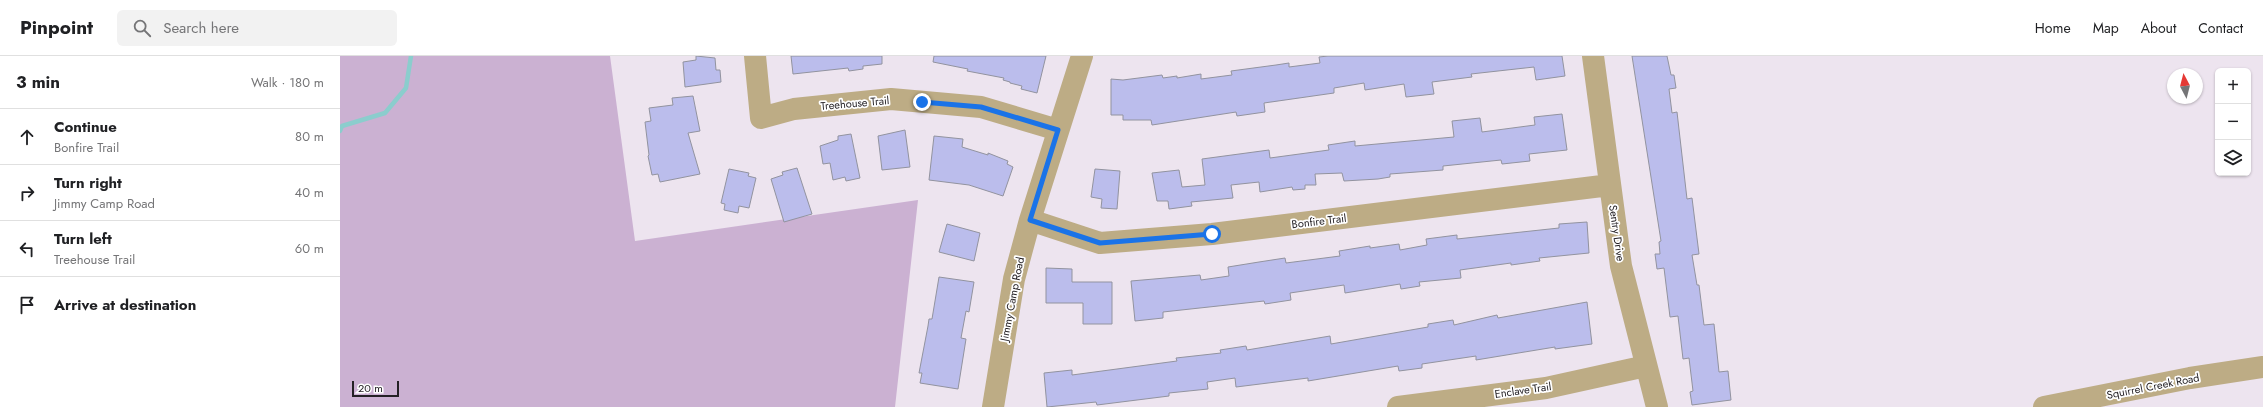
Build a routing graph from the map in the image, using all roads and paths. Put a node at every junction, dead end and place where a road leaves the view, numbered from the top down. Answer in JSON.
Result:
{"nodes":[{"id":1,"x":755,"y":56,"type":"edge"},
{"id":2,"x":1082,"y":56,"type":"edge"},
{"id":3,"x":1594,"y":56,"type":"edge"},
{"id":4,"x":1058,"y":130,"type":"junction"},
{"id":5,"x":1610,"y":185,"type":"junction"},
{"id":6,"x":1030,"y":220,"type":"junction"},
{"id":7,"x":1646,"y":366,"type":"junction"},
{"id":8,"x":2263,"y":367,"type":"edge"},
{"id":9,"x":993,"y":407,"type":"edge"},
{"id":10,"x":1398,"y":407,"type":"edge"},
{"id":11,"x":1657,"y":407,"type":"edge"},
{"id":12,"x":2044,"y":407,"type":"edge"}],
"edges":[{"from":1,"to":4,"type":"street","name":"Treehouse Trail"},
{"from":2,"to":4,"type":"street","name":"Jimmy Camp Road"},
{"from":3,"to":5,"type":"street","name":"Sentry Drive"},
{"from":4,"to":6,"type":"street","name":"Jimmy Camp Road"},
{"from":5,"to":6,"type":"street","name":"Bonfire Trail"},
{"from":5,"to":7,"type":"street","name":"Sentry Drive"},
{"from":6,"to":9,"type":"street","name":"Jimmy Camp Road"},
{"from":7,"to":10,"type":"street","name":"Enclave Trail"},
{"from":7,"to":11,"type":"street","name":"Sentry Drive"},
{"from":8,"to":12,"type":"street","name":"Squirrel Creek Road"}]}
